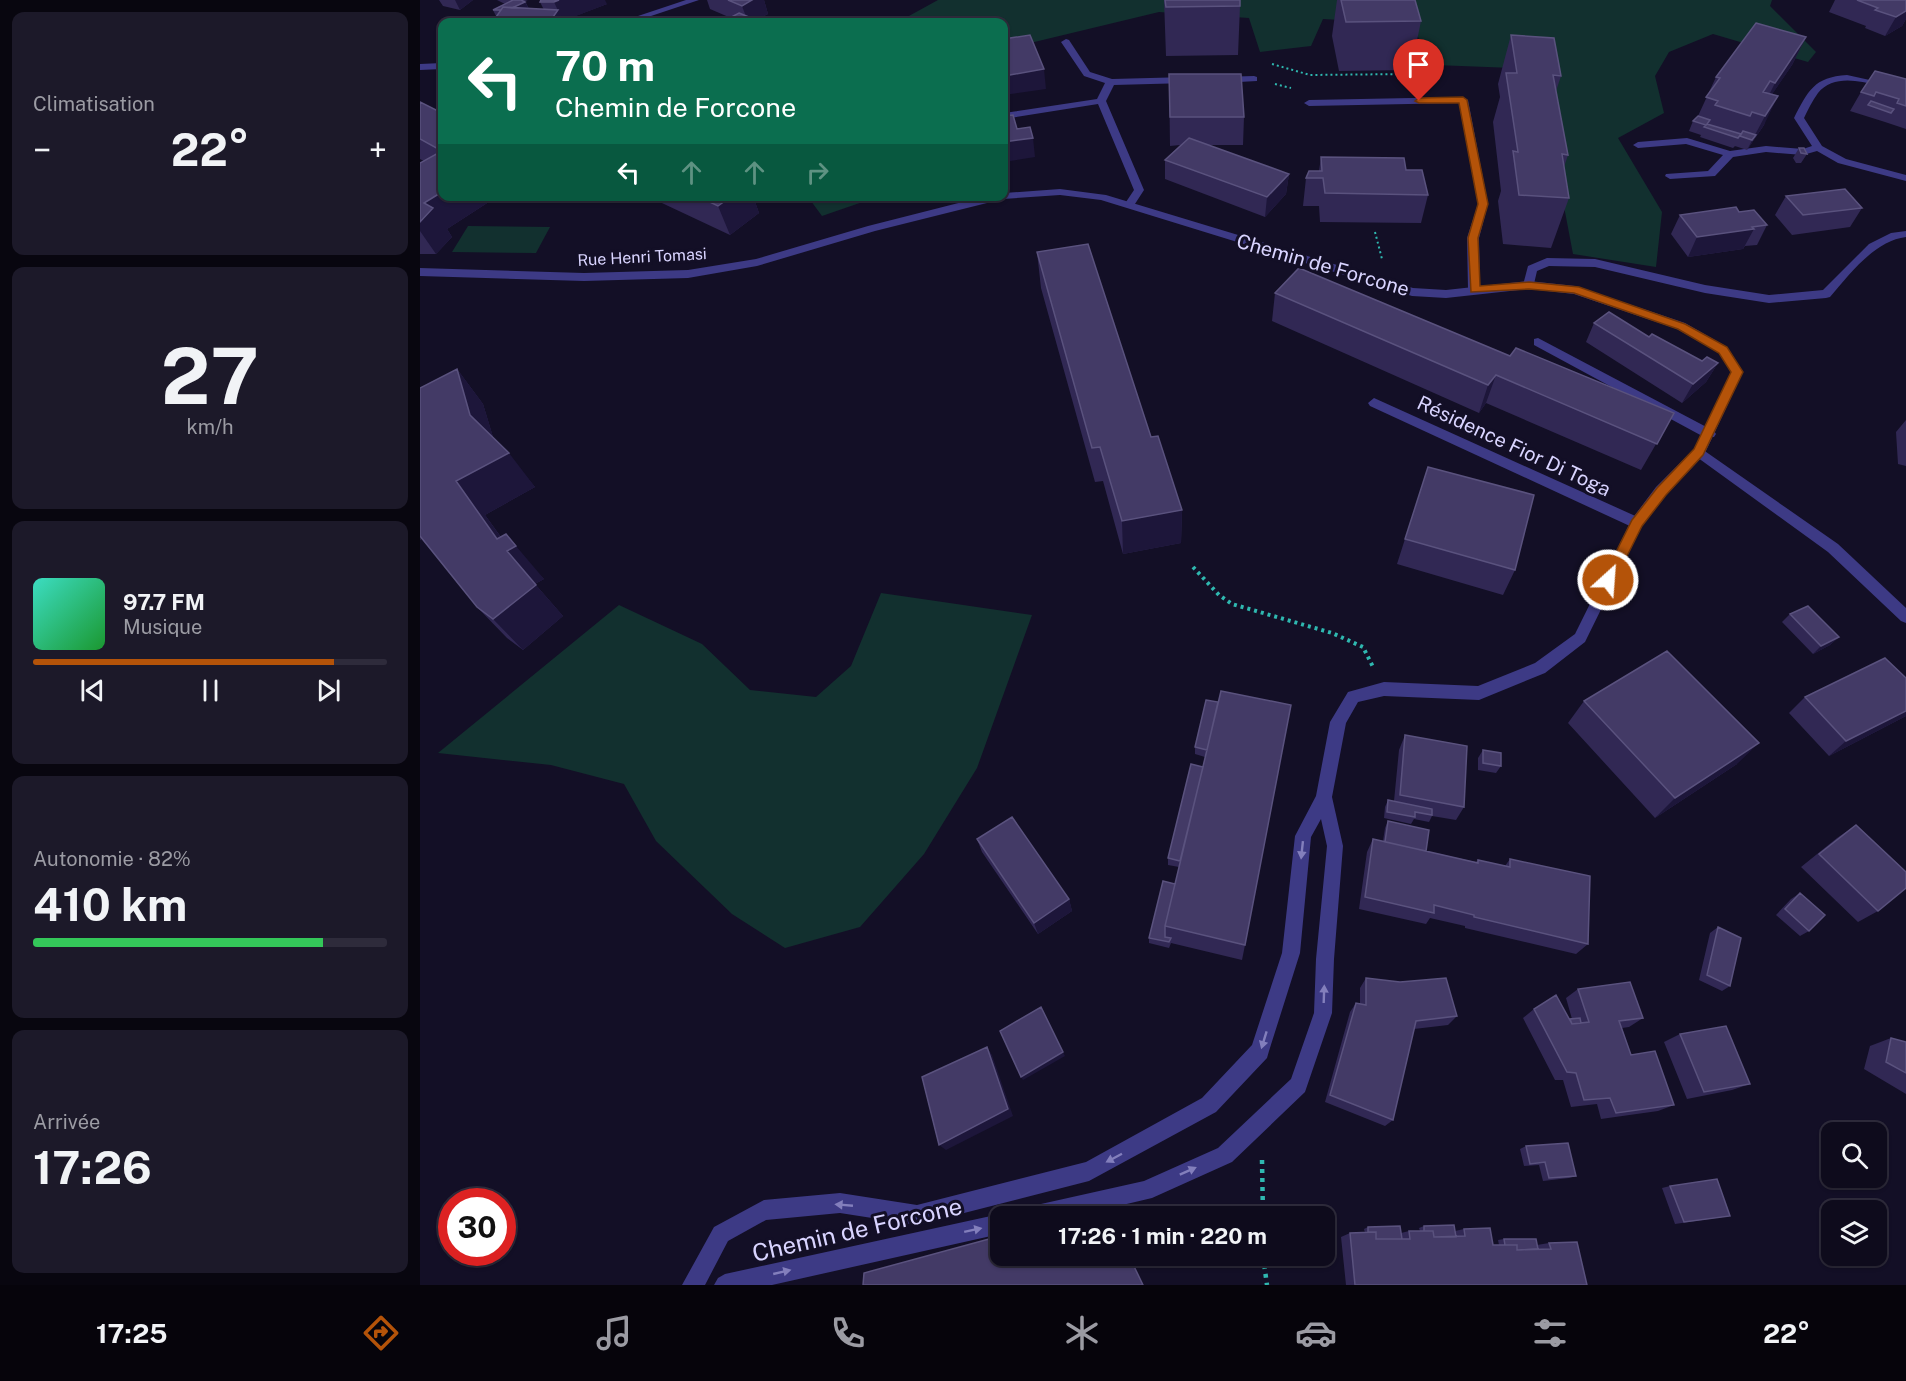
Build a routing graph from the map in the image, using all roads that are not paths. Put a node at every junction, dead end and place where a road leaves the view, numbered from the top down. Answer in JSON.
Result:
{"nodes":[{"id":1,"x":695,"y":0,"type":"edge"},
{"id":2,"x":638,"y":18,"type":"edge"},
{"id":3,"x":1066,"y":42,"type":"dead end"},
{"id":4,"x":438,"y":66,"type":"edge"},
{"id":5,"x":420,"y":67,"type":"edge"},
{"id":6,"x":1254,"y":79,"type":"road end"},
{"id":7,"x":1195,"y":80,"type":"edge"},
{"id":8,"x":1206,"y":80,"type":"edge"},
{"id":9,"x":1111,"y":82,"type":"junction"},
{"id":10,"x":1906,"y":91,"type":"edge"},
{"id":11,"x":1101,"y":101,"type":"junction"},
{"id":12,"x":1310,"y":103,"type":"road end"},
{"id":13,"x":1008,"y":115,"type":"edge"},
{"id":14,"x":1638,"y":145,"type":"dead end"},
{"id":15,"x":1818,"y":148,"type":"junction"},
{"id":16,"x":1730,"y":154,"type":"junction"},
{"id":17,"x":1670,"y":176,"type":"dead end"},
{"id":18,"x":1906,"y":178,"type":"edge"},
{"id":19,"x":1008,"y":196,"type":"edge"},
{"id":20,"x":982,"y":201,"type":"edge"},
{"id":21,"x":1129,"y":205,"type":"junction"},
{"id":22,"x":1906,"y":234,"type":"edge"},
{"id":23,"x":420,"y":272,"type":"edge"},
{"id":24,"x":1529,"y":285,"type":"junction"},
{"id":25,"x":1474,"y":290,"type":"junction"},
{"id":26,"x":1538,"y":342,"type":"dead end"},
{"id":27,"x":1374,"y":404,"type":"dead end"},
{"id":28,"x":1709,"y":434,"type":"junction"},
{"id":29,"x":1698,"y":452,"type":"junction"},
{"id":30,"x":1637,"y":523,"type":"junction"},
{"id":31,"x":1906,"y":616,"type":"edge"},
{"id":32,"x":1324,"y":796,"type":"junction"},
{"id":33,"x":1077,"y":1206,"type":"edge"},
{"id":34,"x":990,"y":1226,"type":"edge"},
{"id":35,"x":693,"y":1285,"type":"edge"},
{"id":36,"x":725,"y":1285,"type":"edge"}],
"edges":[{"from":1,"to":2,"type":"street"},
{"from":3,"to":9,"type":"street"},
{"from":4,"to":5,"type":"street"},
{"from":6,"to":8,"type":"street"},
{"from":7,"to":9,"type":"street"},
{"from":9,"to":11,"type":"street"},
{"from":10,"to":15,"type":"street"},
{"from":11,"to":13,"type":"street"},
{"from":11,"to":21,"type":"street"},
{"from":12,"to":25,"type":"street"},
{"from":14,"to":16,"type":"street"},
{"from":15,"to":16,"type":"street"},
{"from":15,"to":18,"type":"street"},
{"from":16,"to":17,"type":"street"},
{"from":19,"to":21,"type":"street","name":"Rue Henri Tomasi"},
{"from":20,"to":23,"type":"street","name":"Rue Henri Tomasi"},
{"from":21,"to":25,"type":"street","name":"Chemin de Forcone"},
{"from":22,"to":24,"type":"street"},
{"from":24,"to":25,"type":"street","name":"Chemin de Forcone"},
{"from":24,"to":28,"type":"street","name":"Chemin de Forcone"},
{"from":26,"to":28,"type":"street"},
{"from":27,"to":30,"type":"street","name":"Résidence Fior Di Toga"},
{"from":28,"to":29,"type":"street","name":"Chemin de Forcone"},
{"from":29,"to":30,"type":"street","name":"Chemin de Forcone"},
{"from":29,"to":31,"type":"street"},
{"from":30,"to":32,"type":"street","name":"Chemin de Forcone"},
{"from":33,"to":32,"type":"street","name":"Chemin de Forcone","one_way":true},
{"from":32,"to":35,"type":"street","name":"Chemin de Forcone","one_way":true},
{"from":36,"to":34,"type":"street","name":"Chemin de Forcone","one_way":true}]}
